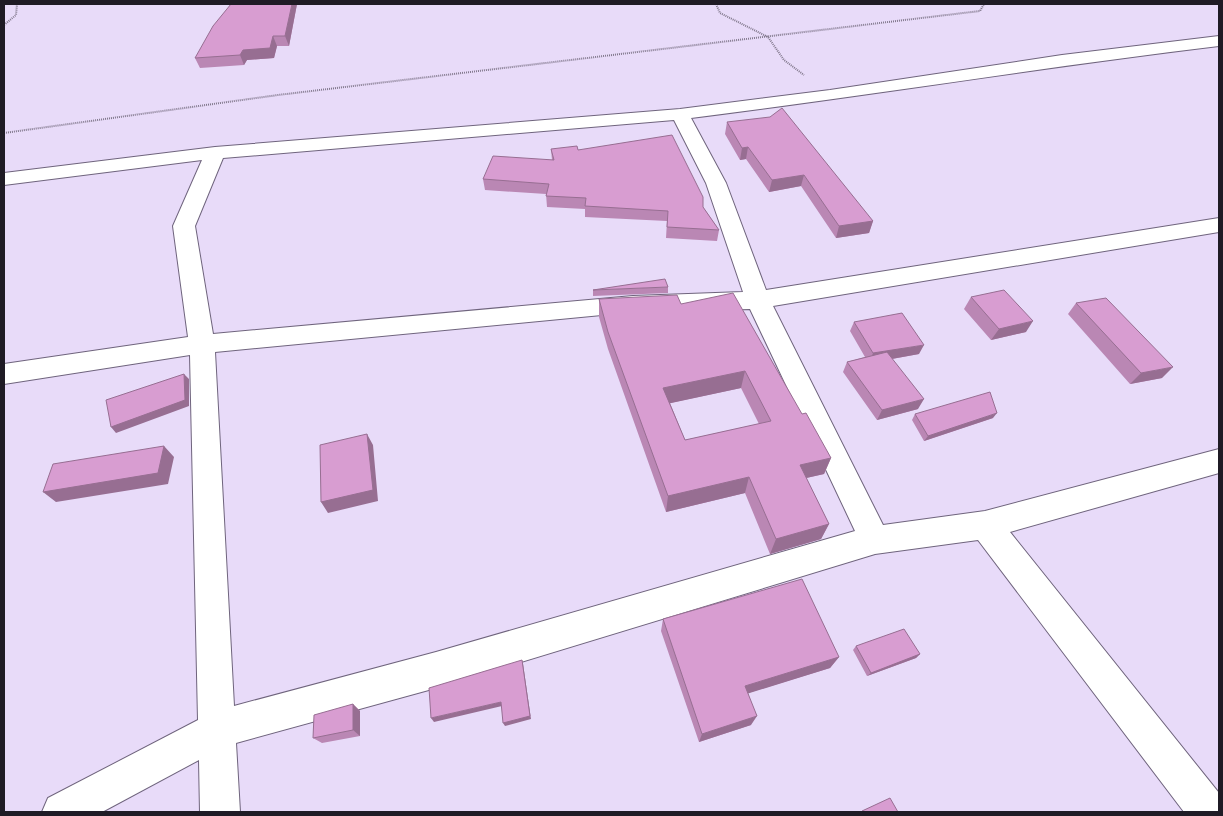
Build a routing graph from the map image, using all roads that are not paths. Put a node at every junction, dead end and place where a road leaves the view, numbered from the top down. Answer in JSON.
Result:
{"nodes":[{"id":1,"x":1219,"y":41,"type":"edge"},
{"id":2,"x":680,"y":114,"type":"junction"},
{"id":3,"x":215,"y":153,"type":"junction"},
{"id":4,"x":4,"y":179,"type":"edge"},
{"id":5,"x":1219,"y":225,"type":"edge"},
{"id":6,"x":758,"y":300,"type":"junction"},
{"id":7,"x":202,"y":344,"type":"junction"},
{"id":8,"x":4,"y":374,"type":"edge"},
{"id":9,"x":1219,"y":461,"type":"edge"},
{"id":10,"x":985,"y":525,"type":"junction"},
{"id":11,"x":875,"y":540,"type":"junction"},
{"id":12,"x":217,"y":730,"type":"junction"},
{"id":13,"x":62,"y":812,"type":"edge"},
{"id":14,"x":220,"y":812,"type":"edge"},
{"id":15,"x":1209,"y":812,"type":"edge"}],
"edges":[{"from":1,"to":2,"type":"street"},
{"from":2,"to":3,"type":"street"},
{"from":2,"to":6,"type":"street"},
{"from":3,"to":4,"type":"street"},
{"from":3,"to":7,"type":"street"},
{"from":5,"to":6,"type":"street"},
{"from":6,"to":7,"type":"street"},
{"from":6,"to":11,"type":"street"},
{"from":7,"to":8,"type":"street"},
{"from":7,"to":12,"type":"street"},
{"from":9,"to":10,"type":"street"},
{"from":10,"to":11,"type":"street"},
{"from":10,"to":15,"type":"street"},
{"from":11,"to":12,"type":"street"},
{"from":12,"to":13,"type":"street"},
{"from":12,"to":14,"type":"street"}]}
